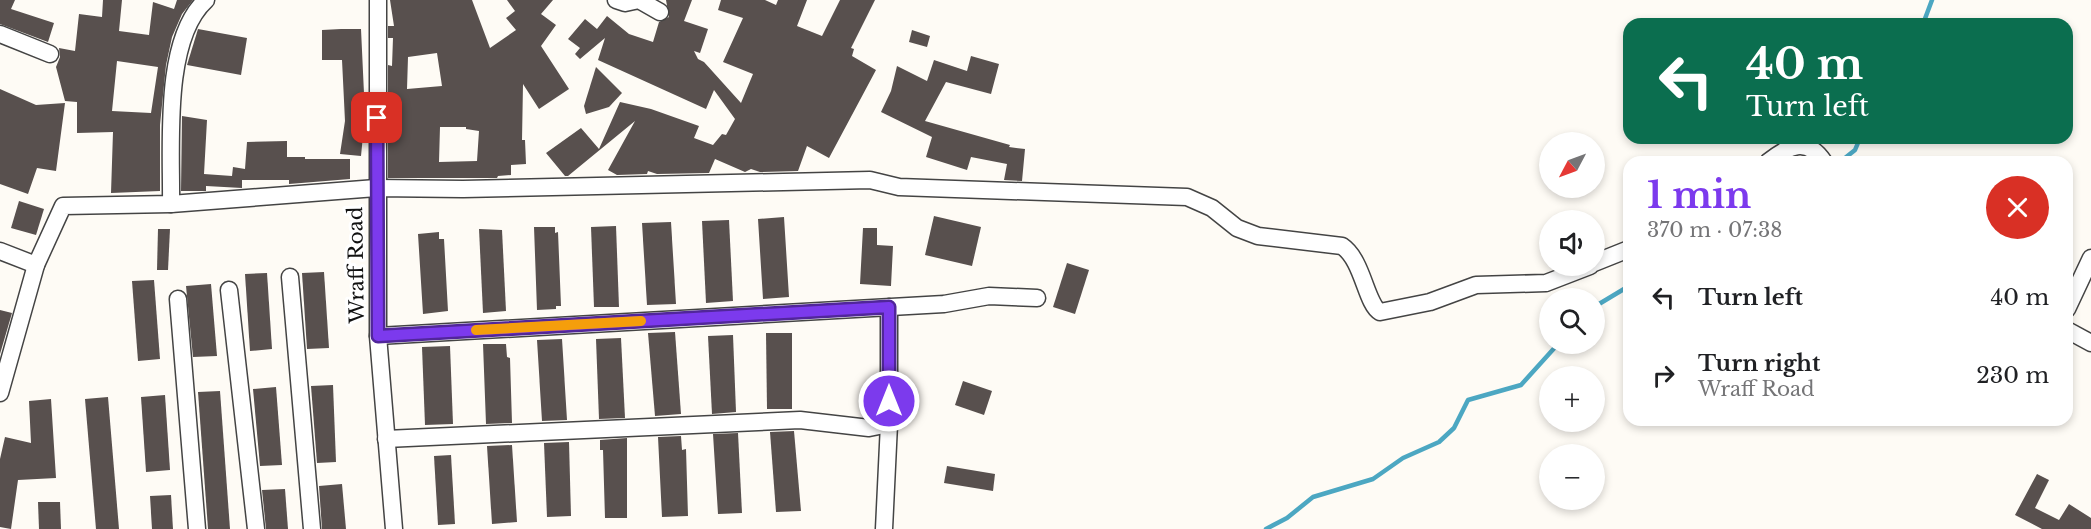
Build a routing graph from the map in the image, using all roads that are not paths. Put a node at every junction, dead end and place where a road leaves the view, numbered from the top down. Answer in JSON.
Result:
{"nodes":[{"id":1,"x":206,"y":0,"type":"edge"},
{"id":2,"x":378,"y":0,"type":"edge"},
{"id":3,"x":616,"y":0,"type":"edge"},
{"id":4,"x":660,"y":12,"type":"dead end"},
{"id":5,"x":0,"y":34,"type":"edge"},
{"id":6,"x":50,"y":54,"type":"dead end"},
{"id":7,"x":1797,"y":144,"type":"edge"},
{"id":8,"x":1797,"y":144,"type":"edge"},
{"id":9,"x":1775,"y":156,"type":"edge"},
{"id":10,"x":1819,"y":156,"type":"edge"},
{"id":11,"x":376,"y":188,"type":"junction"},
{"id":12,"x":171,"y":204,"type":"junction"},
{"id":13,"x":0,"y":251,"type":"edge"},
{"id":14,"x":1623,"y":252,"type":"edge"},
{"id":15,"x":2091,"y":258,"type":"edge"},
{"id":16,"x":1605,"y":259,"type":"edge"},
{"id":17,"x":36,"y":265,"type":"junction"},
{"id":18,"x":1564,"y":276,"type":"edge"},
{"id":19,"x":290,"y":277,"type":"dead end"},
{"id":20,"x":229,"y":290,"type":"dead end"},
{"id":21,"x":2073,"y":296,"type":"edge"},
{"id":22,"x":1037,"y":298,"type":"dead end"},
{"id":23,"x":178,"y":299,"type":"dead end"},
{"id":24,"x":889,"y":307,"type":"junction"},
{"id":25,"x":2073,"y":333,"type":"edge"},
{"id":26,"x":378,"y":336,"type":"junction"},
{"id":27,"x":2091,"y":343,"type":"edge"},
{"id":28,"x":0,"y":393,"type":"edge"},
{"id":29,"x":888,"y":424,"type":"junction"},
{"id":30,"x":386,"y":439,"type":"junction"},
{"id":31,"x":197,"y":529,"type":"edge"},
{"id":32,"x":256,"y":529,"type":"edge"},
{"id":33,"x":312,"y":529,"type":"edge"},
{"id":34,"x":394,"y":529,"type":"edge"},
{"id":35,"x":884,"y":529,"type":"edge"}],
"edges":[{"from":1,"to":12,"type":"street"},
{"from":2,"to":11,"type":"street","name":"Wraff Road"},
{"from":3,"to":4,"type":"street"},
{"from":5,"to":6,"type":"street"},
{"from":7,"to":10,"type":"street"},
{"from":8,"to":9,"type":"street"},
{"from":11,"to":12,"type":"street"},
{"from":11,"to":18,"type":"street"},
{"from":11,"to":26,"type":"street","name":"Wraff Road"},
{"from":12,"to":17,"type":"street"},
{"from":13,"to":17,"type":"street"},
{"from":14,"to":16,"type":"street"},
{"from":15,"to":21,"type":"street"},
{"from":17,"to":28,"type":"street"},
{"from":19,"to":33,"type":"street"},
{"from":20,"to":32,"type":"street"},
{"from":22,"to":24,"type":"street"},
{"from":23,"to":31,"type":"street"},
{"from":24,"to":26,"type":"street"},
{"from":24,"to":29,"type":"street"},
{"from":25,"to":27,"type":"street"},
{"from":26,"to":30,"type":"street","name":"Wraff Road"},
{"from":29,"to":30,"type":"street"},
{"from":29,"to":35,"type":"street"},
{"from":30,"to":34,"type":"street","name":"Wraff Road"}]}
